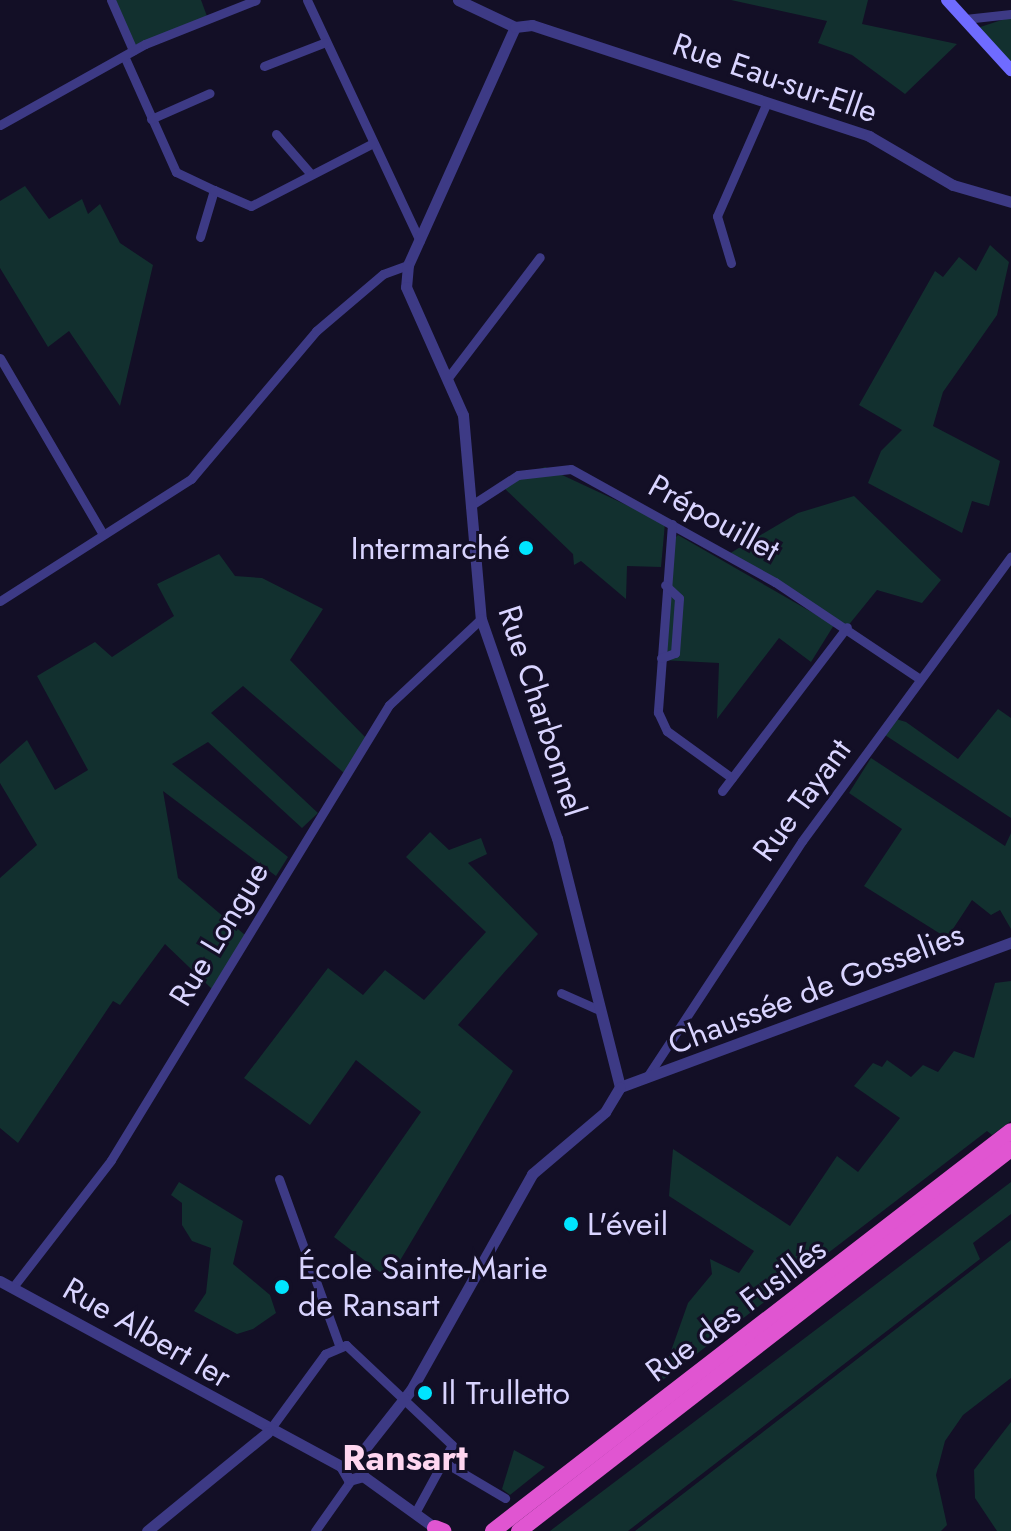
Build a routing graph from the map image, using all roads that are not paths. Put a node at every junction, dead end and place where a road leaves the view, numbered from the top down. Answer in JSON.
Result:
{"nodes":[{"id":1,"x":111,"y":0,"type":"edge"},
{"id":2,"x":256,"y":0,"type":"edge"},
{"id":3,"x":307,"y":0,"type":"edge"},
{"id":4,"x":458,"y":0,"type":"edge"},
{"id":5,"x":947,"y":0,"type":"edge"},
{"id":6,"x":1011,"y":14,"type":"edge"},
{"id":7,"x":965,"y":19,"type":"junction"},
{"id":8,"x":515,"y":27,"type":"junction"},
{"id":9,"x":326,"y":42,"type":"junction"},
{"id":10,"x":133,"y":50,"type":"junction"},
{"id":11,"x":125,"y":58,"type":"junction"},
{"id":12,"x":264,"y":66,"type":"dead end"},
{"id":13,"x":1011,"y":70,"type":"edge"},
{"id":14,"x":210,"y":93,"type":"dead end"},
{"id":15,"x":767,"y":102,"type":"junction"},
{"id":16,"x":151,"y":119,"type":"junction"},
{"id":17,"x":0,"y":125,"type":"edge"},
{"id":18,"x":276,"y":134,"type":"dead end"},
{"id":19,"x":373,"y":143,"type":"junction"},
{"id":20,"x":310,"y":173,"type":"junction"},
{"id":21,"x":214,"y":190,"type":"junction"},
{"id":22,"x":1011,"y":202,"type":"edge"},
{"id":23,"x":200,"y":237,"type":"dead end"},
{"id":24,"x":420,"y":241,"type":"junction"},
{"id":25,"x":540,"y":257,"type":"dead end"},
{"id":26,"x":731,"y":263,"type":"dead end"},
{"id":27,"x":408,"y":265,"type":"junction"},
{"id":28,"x":0,"y":358,"type":"edge"},
{"id":29,"x":447,"y":379,"type":"junction"},
{"id":30,"x":470,"y":506,"type":"junction"},
{"id":31,"x":672,"y":524,"type":"junction"},
{"id":32,"x":103,"y":534,"type":"junction"},
{"id":33,"x":1011,"y":556,"type":"edge"},
{"id":34,"x":665,"y":585,"type":"junction"},
{"id":35,"x":0,"y":601,"type":"edge"},
{"id":36,"x":481,"y":619,"type":"junction"},
{"id":37,"x":847,"y":627,"type":"junction"},
{"id":38,"x":661,"y":658,"type":"junction"},
{"id":39,"x":920,"y":679,"type":"junction"},
{"id":40,"x":732,"y":778,"type":"junction"},
{"id":41,"x":722,"y":791,"type":"dead end"},
{"id":42,"x":1009,"y":942,"type":"edge"},
{"id":43,"x":561,"y":993,"type":"dead end"},
{"id":44,"x":597,"y":1009,"type":"junction"},
{"id":45,"x":644,"y":1082,"type":"junction"},
{"id":46,"x":620,"y":1087,"type":"junction"},
{"id":47,"x":1011,"y":1131,"type":"edge"},
{"id":48,"x":1011,"y":1149,"type":"edge"},
{"id":49,"x":279,"y":1179,"type":"dead end"},
{"id":50,"x":4,"y":1285,"type":"edge"},
{"id":51,"x":339,"y":1345,"type":"junction"},
{"id":52,"x":404,"y":1400,"type":"junction"},
{"id":53,"x":268,"y":1432,"type":"junction"},
{"id":54,"x":359,"y":1456,"type":"junction"},
{"id":55,"x":444,"y":1462,"type":"junction"},
{"id":56,"x":341,"y":1466,"type":"junction"},
{"id":57,"x":363,"y":1476,"type":"junction"},
{"id":58,"x":351,"y":1480,"type":"junction"},
{"id":59,"x":505,"y":1498,"type":"dead end"},
{"id":60,"x":415,"y":1513,"type":"junction"},
{"id":61,"x":439,"y":1530,"type":"edge"},
{"id":62,"x":147,"y":1531,"type":"edge"},
{"id":63,"x":315,"y":1531,"type":"edge"},
{"id":64,"x":493,"y":1531,"type":"edge"},
{"id":65,"x":519,"y":1531,"type":"edge"}],
"edges":[{"from":1,"to":10,"type":"street"},
{"from":2,"to":10,"type":"street"},
{"from":3,"to":9,"type":"street"},
{"from":4,"to":8,"type":"street","name":"Rue Eau-sur-Elle"},
{"from":5,"to":7,"type":"main road"},
{"from":6,"to":7,"type":"street"},
{"from":7,"to":13,"type":"main road"},
{"from":8,"to":15,"type":"street","name":"Rue Eau-sur-Elle"},
{"from":8,"to":24,"type":"street"},
{"from":9,"to":12,"type":"street"},
{"from":9,"to":19,"type":"street"},
{"from":10,"to":11,"type":"street"},
{"from":11,"to":16,"type":"street"},
{"from":11,"to":17,"type":"street"},
{"from":14,"to":16,"type":"street"},
{"from":15,"to":22,"type":"street","name":"Rue Eau-sur-Elle"},
{"from":15,"to":26,"type":"street"},
{"from":16,"to":21,"type":"street"},
{"from":18,"to":20,"type":"street"},
{"from":19,"to":20,"type":"street"},
{"from":19,"to":24,"type":"street"},
{"from":20,"to":21,"type":"street"},
{"from":21,"to":23,"type":"street"},
{"from":24,"to":27,"type":"street"},
{"from":25,"to":29,"type":"street"},
{"from":27,"to":29,"type":"street","name":"Rue Charbonnel"},
{"from":27,"to":32,"type":"street"},
{"from":28,"to":32,"type":"street"},
{"from":29,"to":30,"type":"street","name":"Rue Charbonnel"},
{"from":30,"to":31,"type":"street","name":"Prépouillet"},
{"from":30,"to":36,"type":"street","name":"Rue Charbonnel"},
{"from":31,"to":34,"type":"street"},
{"from":31,"to":37,"type":"street","name":"Prépouillet"},
{"from":32,"to":35,"type":"street"},
{"from":33,"to":39,"type":"street","name":"Rue Tayant"},
{"from":34,"to":38,"type":"street"},
{"from":34,"to":38,"type":"street"},
{"from":36,"to":44,"type":"street","name":"Rue Charbonnel"},
{"from":36,"to":50,"type":"street","name":"Rue Longue"},
{"from":37,"to":39,"type":"street","name":"Prépouillet"},
{"from":37,"to":40,"type":"street"},
{"from":38,"to":40,"type":"street"},
{"from":39,"to":45,"type":"street","name":"Rue Tayant"},
{"from":40,"to":41,"type":"street"},
{"from":42,"to":45,"type":"street","name":"Chaussée de Gosselies"},
{"from":43,"to":44,"type":"street"},
{"from":44,"to":46,"type":"street","name":"Rue Charbonnel"},
{"from":45,"to":46,"type":"street","name":"Chaussée de Gosselies"},
{"from":46,"to":52,"type":"street"},
{"from":47,"to":64,"type":"highway","name":"Rue des Fusillés"},
{"from":48,"to":65,"type":"highway","name":"Rue des Fusillés"},
{"from":49,"to":51,"type":"street"},
{"from":50,"to":53,"type":"street","name":"Rue Albert Ier"},
{"from":51,"to":52,"type":"street"},
{"from":51,"to":53,"type":"street"},
{"from":52,"to":54,"type":"street"},
{"from":52,"to":55,"type":"street"},
{"from":53,"to":56,"type":"street","name":"Rue Albert Ier"},
{"from":53,"to":62,"type":"street"},
{"from":54,"to":56,"type":"street"},
{"from":54,"to":57,"type":"street"},
{"from":55,"to":59,"type":"street"},
{"from":55,"to":60,"type":"street"},
{"from":56,"to":58,"type":"street"},
{"from":57,"to":58,"type":"street"},
{"from":57,"to":60,"type":"street"},
{"from":58,"to":63,"type":"street"},
{"from":60,"to":61,"type":"street"}]}
